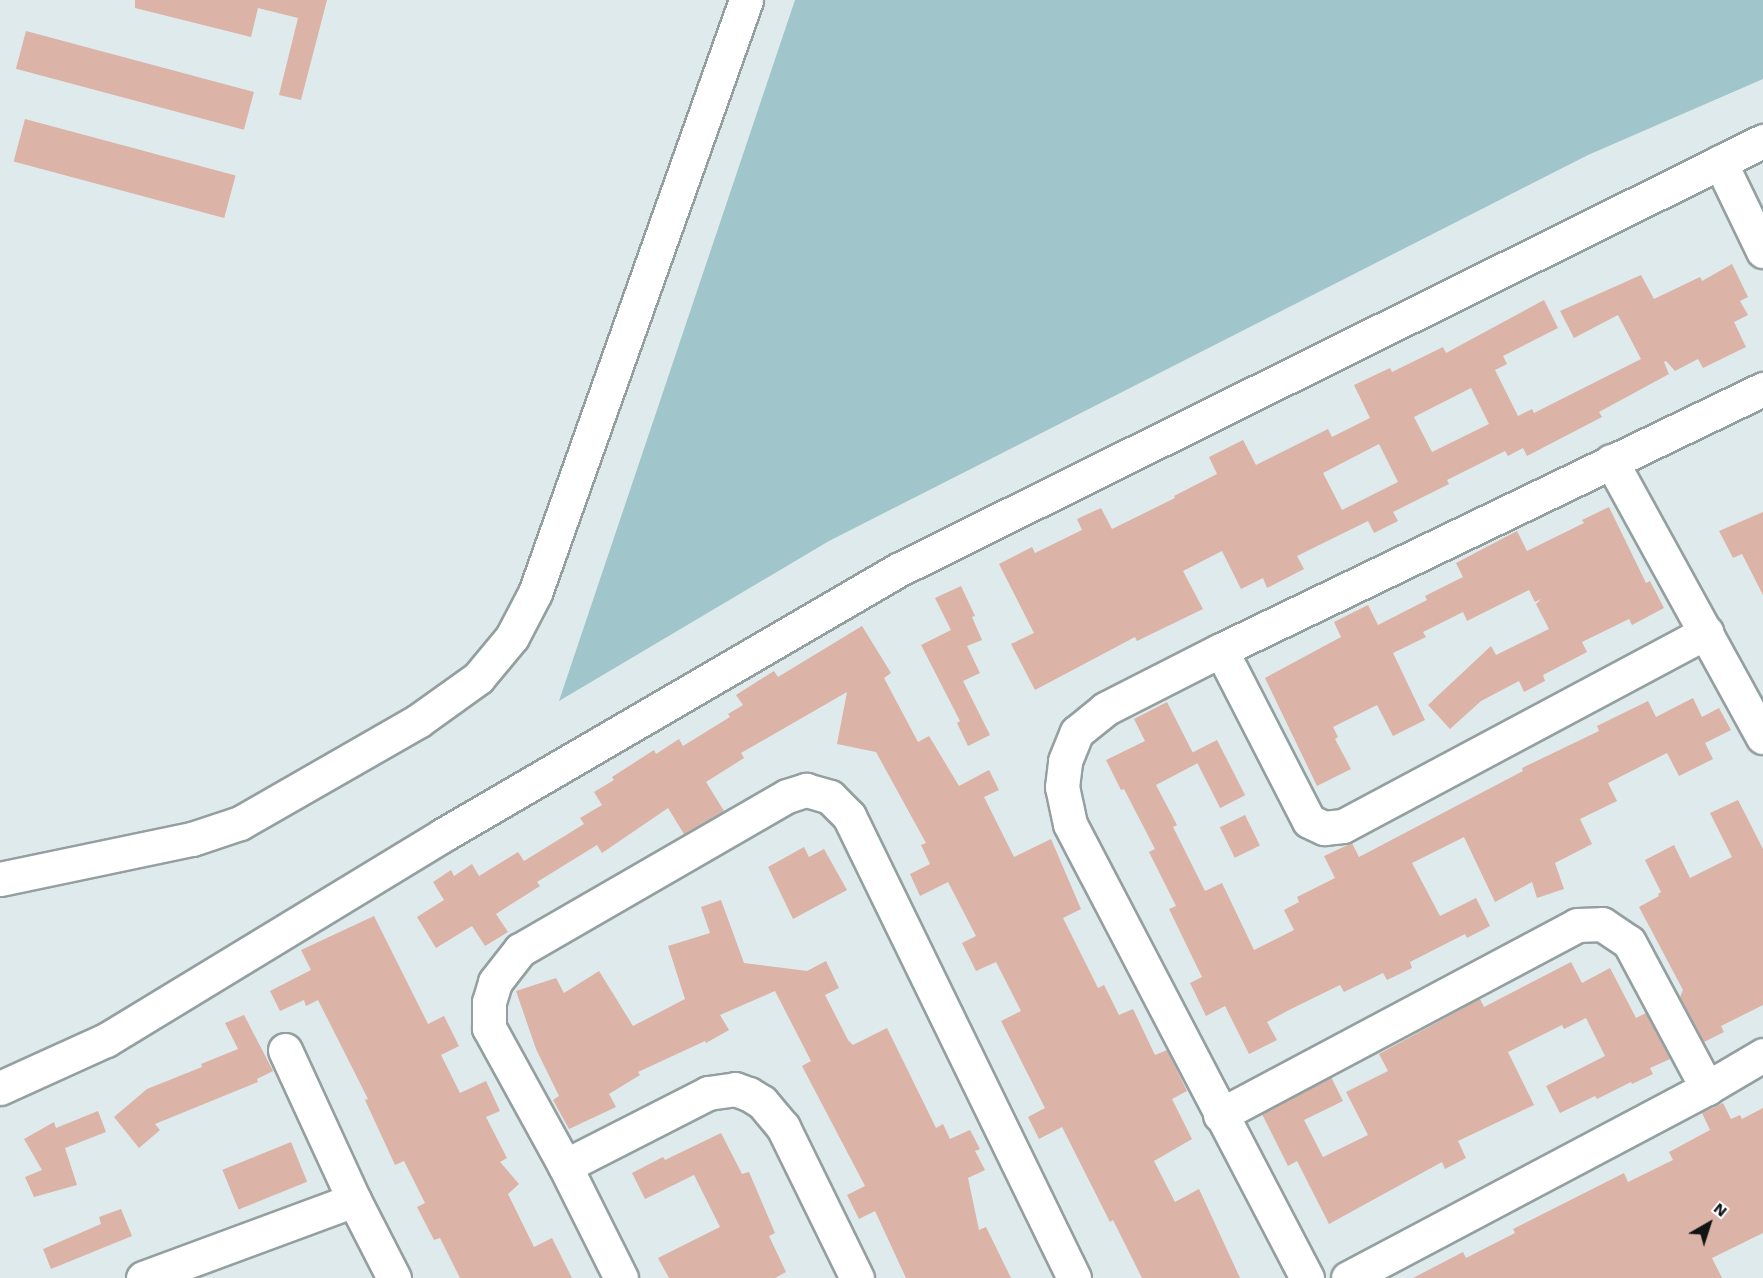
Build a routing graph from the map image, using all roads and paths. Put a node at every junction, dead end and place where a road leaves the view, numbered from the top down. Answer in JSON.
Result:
{"nodes":[{"id":1,"x":746,"y":0,"type":"edge"},
{"id":2,"x":1763,"y":141,"type":"edge"},
{"id":3,"x":1720,"y":162,"type":"junction"},
{"id":4,"x":1763,"y":251,"type":"edge"},
{"id":5,"x":1763,"y":389,"type":"edge"},
{"id":6,"x":1611,"y":461,"type":"junction"},
{"id":7,"x":1707,"y":633,"type":"junction"},
{"id":8,"x":1221,"y":650,"type":"junction"},
{"id":9,"x":1763,"y":737,"type":"edge"},
{"id":10,"x":0,"y":879,"type":"edge"},
{"id":11,"x":285,"y":1050,"type":"dead end"},
{"id":12,"x":1763,"y":1055,"type":"edge"},
{"id":13,"x":0,"y":1088,"type":"edge"},
{"id":14,"x":1707,"y":1088,"type":"junction"},
{"id":15,"x":1220,"y":1115,"type":"junction"},
{"id":16,"x":565,"y":1166,"type":"junction"},
{"id":17,"x":354,"y":1200,"type":"junction"},
{"id":18,"x":143,"y":1278,"type":"edge"},
{"id":19,"x":394,"y":1278,"type":"edge"},
{"id":20,"x":621,"y":1278,"type":"edge"},
{"id":21,"x":857,"y":1278,"type":"edge"},
{"id":22,"x":1074,"y":1278,"type":"edge"},
{"id":23,"x":1307,"y":1278,"type":"edge"},
{"id":24,"x":1348,"y":1278,"type":"edge"}],
"edges":[{"from":1,"to":10,"type":"street"},
{"from":2,"to":3,"type":"street"},
{"from":3,"to":4,"type":"street"},
{"from":3,"to":13,"type":"street"},
{"from":5,"to":6,"type":"street"},
{"from":6,"to":7,"type":"street"},
{"from":6,"to":8,"type":"street"},
{"from":7,"to":8,"type":"street"},
{"from":7,"to":9,"type":"street"},
{"from":8,"to":15,"type":"street"},
{"from":11,"to":17,"type":"street"},
{"from":12,"to":14,"type":"street"},
{"from":14,"to":15,"type":"street"},
{"from":14,"to":24,"type":"street"},
{"from":15,"to":23,"type":"street"},
{"from":16,"to":20,"type":"street"},
{"from":16,"to":21,"type":"street"},
{"from":16,"to":22,"type":"street"},
{"from":17,"to":18,"type":"street"},
{"from":17,"to":19,"type":"street"}]}
